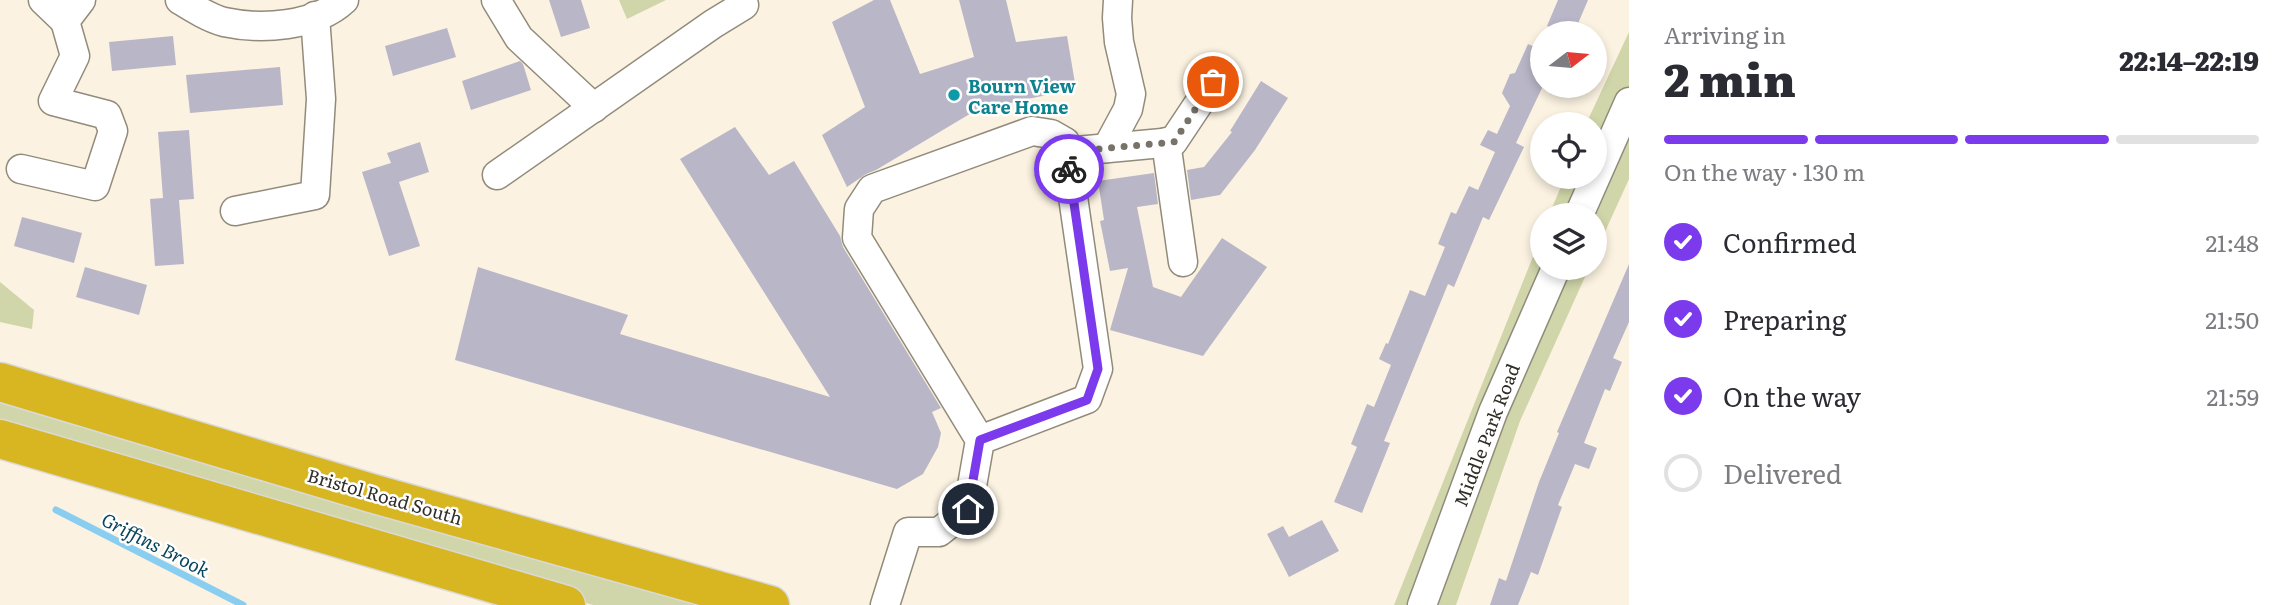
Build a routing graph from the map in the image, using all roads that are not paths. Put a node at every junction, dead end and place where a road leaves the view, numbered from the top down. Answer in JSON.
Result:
{"nodes":[{"id":1,"x":43,"y":0,"type":"edge"},
{"id":2,"x":180,"y":0,"type":"edge"},
{"id":3,"x":344,"y":0,"type":"edge"},
{"id":4,"x":496,"y":0,"type":"edge"},
{"id":5,"x":1118,"y":0,"type":"edge"},
{"id":6,"x":744,"y":5,"type":"dead end"},
{"id":7,"x":73,"y":10,"type":"edge"},
{"id":8,"x":315,"y":16,"type":"junction"},
{"id":9,"x":1213,"y":82,"type":"dead end"},
{"id":10,"x":1629,"y":102,"type":"edge"},
{"id":11,"x":594,"y":108,"type":"junction"},
{"id":12,"x":1166,"y":142,"type":"junction"},
{"id":13,"x":1107,"y":148,"type":"junction"},
{"id":14,"x":1066,"y":152,"type":"junction"},
{"id":15,"x":21,"y":169,"type":"dead end"},
{"id":16,"x":497,"y":175,"type":"dead end"},
{"id":17,"x":1584,"y":203,"type":"edge"},
{"id":18,"x":235,"y":211,"type":"dead end"},
{"id":19,"x":1182,"y":262,"type":"dead end"},
{"id":20,"x":1551,"y":280,"type":"edge"},
{"id":21,"x":0,"y":382,"type":"edge"},
{"id":22,"x":0,"y":439,"type":"edge"},
{"id":23,"x":980,"y":440,"type":"junction"},
{"id":24,"x":566,"y":605,"type":"edge"},
{"id":25,"x":770,"y":605,"type":"edge"},
{"id":26,"x":885,"y":605,"type":"edge"},
{"id":27,"x":1422,"y":605,"type":"edge"}],
"edges":[{"from":1,"to":7,"type":"street"},
{"from":2,"to":8,"type":"street"},
{"from":3,"to":8,"type":"street"},
{"from":4,"to":11,"type":"street"},
{"from":5,"to":13,"type":"street"},
{"from":6,"to":11,"type":"street"},
{"from":7,"to":15,"type":"street"},
{"from":8,"to":18,"type":"street"},
{"from":9,"to":12,"type":"street"},
{"from":10,"to":17,"type":"street"},
{"from":11,"to":16,"type":"street"},
{"from":12,"to":13,"type":"street"},
{"from":12,"to":19,"type":"street"},
{"from":13,"to":14,"type":"street"},
{"from":14,"to":23,"type":"street"},
{"from":14,"to":23,"type":"street"},
{"from":20,"to":27,"type":"street","name":"Middle Park Road"},
{"from":21,"to":25,"type":"highway","name":"Bristol Road South"},
{"from":22,"to":24,"type":"highway"},
{"from":23,"to":26,"type":"street"}]}
